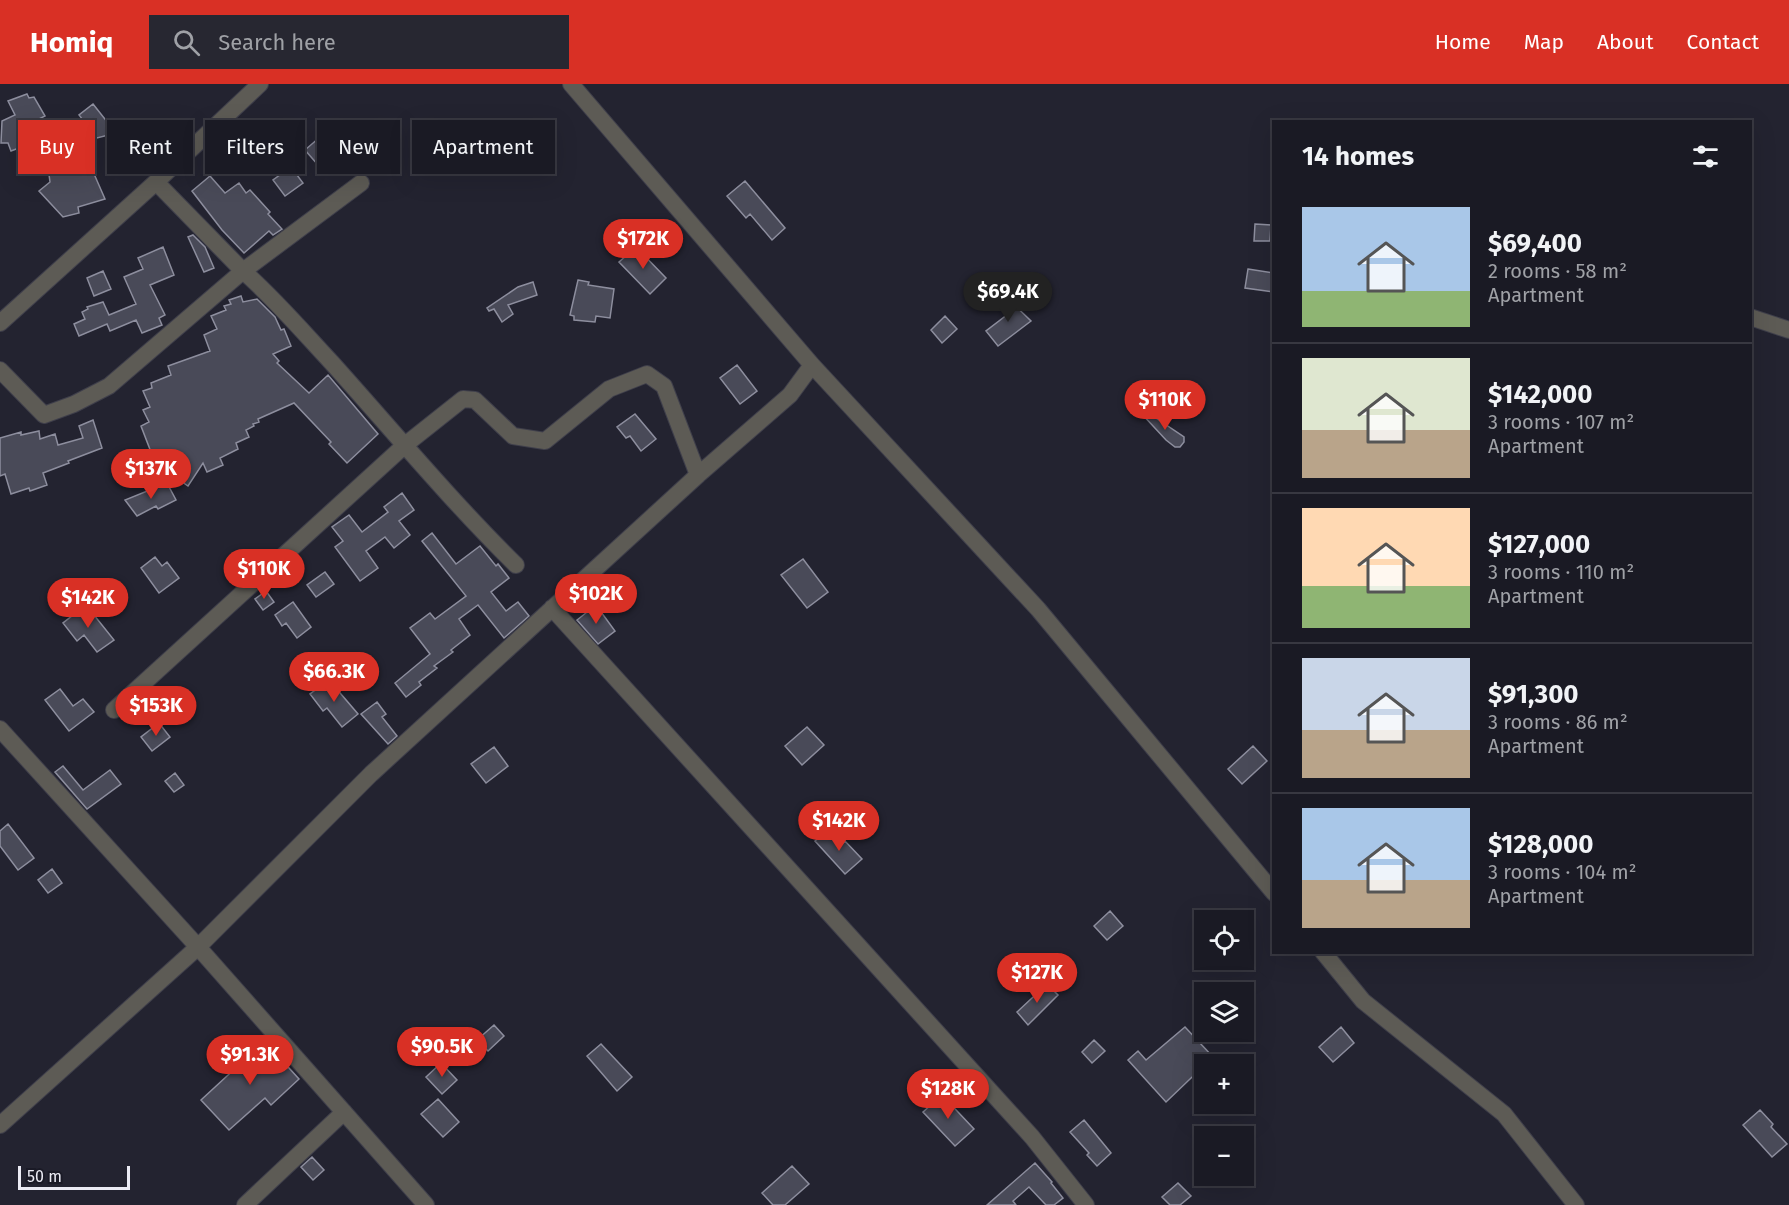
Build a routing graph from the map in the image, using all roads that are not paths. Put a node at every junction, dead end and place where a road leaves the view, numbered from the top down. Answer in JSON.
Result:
{"nodes":[{"id":1,"x":260,"y":84,"type":"edge"},
{"id":2,"x":571,"y":84,"type":"edge"},
{"id":3,"x":156,"y":182,"type":"junction"},
{"id":4,"x":361,"y":183,"type":"dead end"},
{"id":5,"x":243,"y":271,"type":"junction"},
{"id":6,"x":1752,"y":318,"type":"edge"},
{"id":7,"x":0,"y":323,"type":"edge"},
{"id":8,"x":1789,"y":330,"type":"edge"},
{"id":9,"x":812,"y":365,"type":"junction"},
{"id":10,"x":0,"y":370,"type":"edge"},
{"id":11,"x":405,"y":445,"type":"junction"},
{"id":12,"x":698,"y":475,"type":"junction"},
{"id":13,"x":516,"y":565,"type":"dead end"},
{"id":14,"x":552,"y":608,"type":"junction"},
{"id":15,"x":114,"y":710,"type":"dead end"},
{"id":16,"x":0,"y":729,"type":"edge"},
{"id":17,"x":1272,"y":891,"type":"edge"},
{"id":18,"x":198,"y":946,"type":"junction"},
{"id":19,"x":1325,"y":954,"type":"edge"},
{"id":20,"x":344,"y":1112,"type":"junction"},
{"id":21,"x":0,"y":1125,"type":"edge"},
{"id":22,"x":245,"y":1205,"type":"edge"},
{"id":23,"x":426,"y":1205,"type":"edge"},
{"id":24,"x":1086,"y":1205,"type":"edge"},
{"id":25,"x":1576,"y":1205,"type":"edge"}],
"edges":[{"from":1,"to":3,"type":"street"},
{"from":2,"to":9,"type":"street"},
{"from":3,"to":5,"type":"street"},
{"from":3,"to":7,"type":"street"},
{"from":4,"to":5,"type":"street"},
{"from":5,"to":10,"type":"street"},
{"from":5,"to":11,"type":"street"},
{"from":6,"to":8,"type":"street"},
{"from":9,"to":12,"type":"street"},
{"from":9,"to":17,"type":"street"},
{"from":11,"to":12,"type":"street"},
{"from":11,"to":13,"type":"street"},
{"from":11,"to":15,"type":"street"},
{"from":12,"to":14,"type":"street"},
{"from":14,"to":18,"type":"street"},
{"from":14,"to":24,"type":"street"},
{"from":16,"to":18,"type":"street"},
{"from":18,"to":20,"type":"street"},
{"from":18,"to":21,"type":"street"},
{"from":19,"to":25,"type":"street"},
{"from":20,"to":22,"type":"street"},
{"from":20,"to":23,"type":"street"}]}
